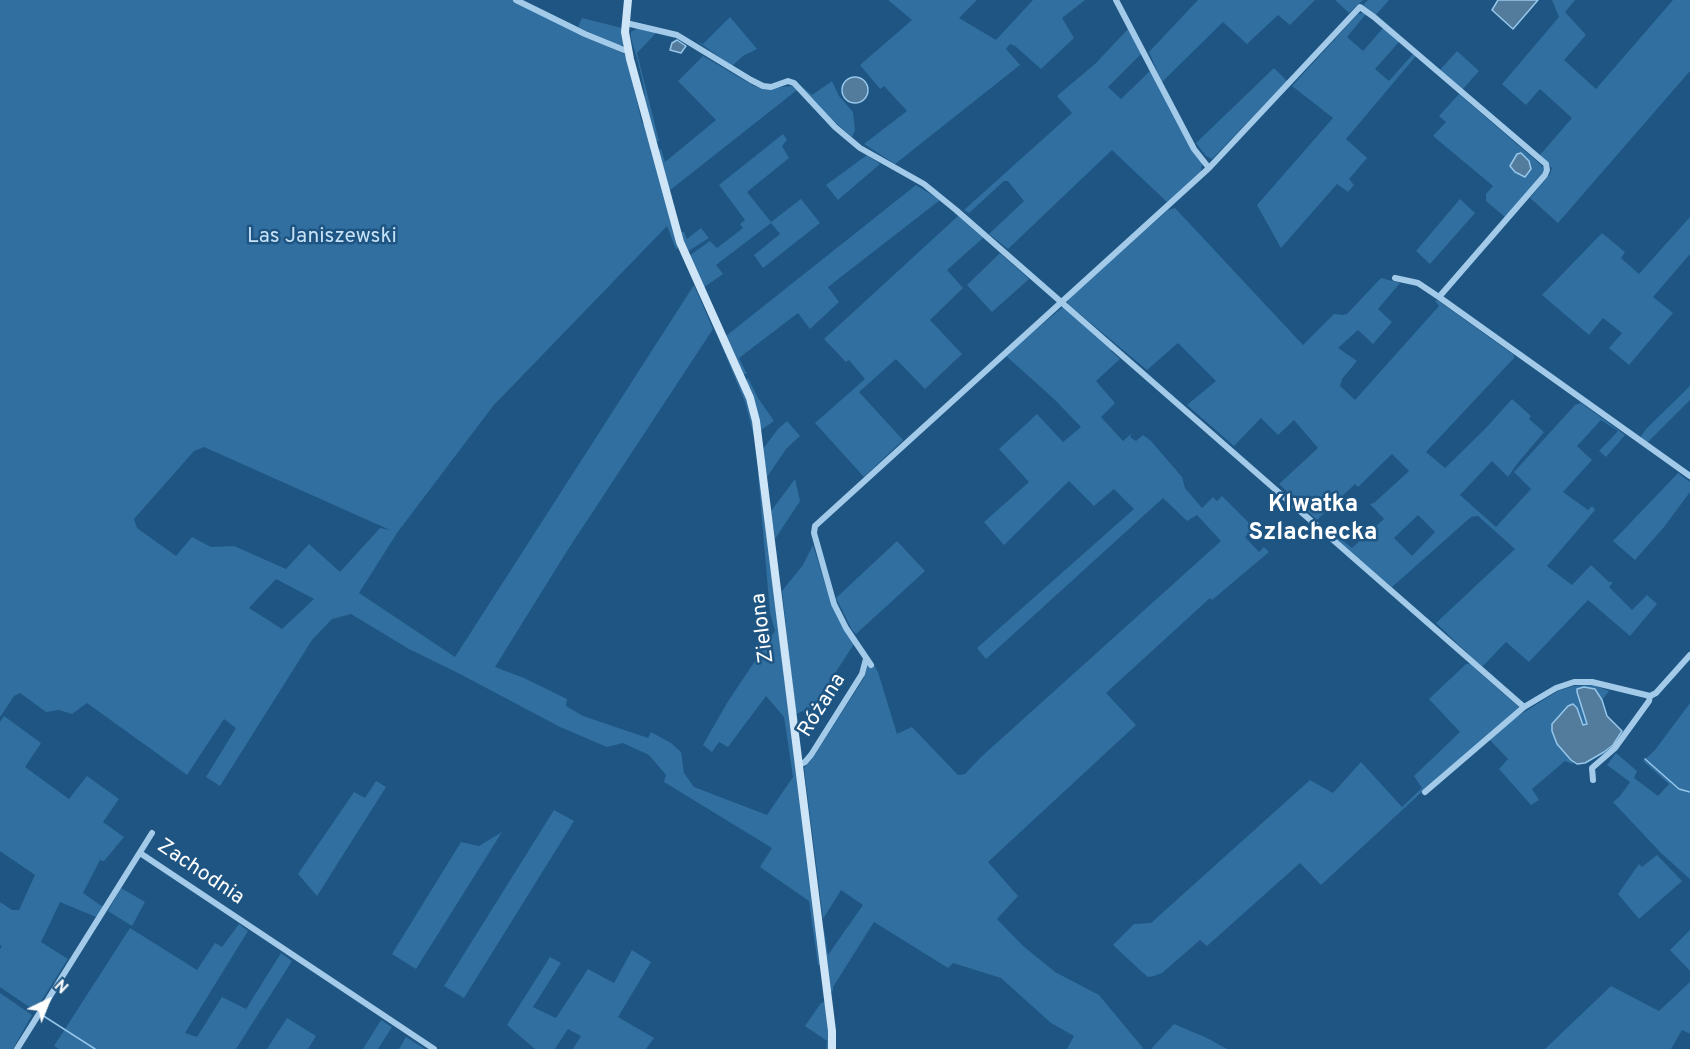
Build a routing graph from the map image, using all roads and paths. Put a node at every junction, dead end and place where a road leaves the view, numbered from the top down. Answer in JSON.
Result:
{"nodes":[{"id":1,"x":516,"y":0,"type":"edge"},
{"id":2,"x":628,"y":0,"type":"edge"},
{"id":3,"x":1116,"y":0,"type":"edge"},
{"id":4,"x":626,"y":23,"type":"junction"},
{"id":5,"x":628,"y":52,"type":"junction"},
{"id":6,"x":1209,"y":168,"type":"junction"},
{"id":7,"x":1395,"y":278,"type":"dead end"},
{"id":8,"x":1439,"y":297,"type":"junction"},
{"id":9,"x":1061,"y":302,"type":"junction"},
{"id":10,"x":1690,"y":476,"type":"edge"},
{"id":11,"x":1690,"y":655,"type":"edge"},
{"id":12,"x":867,"y":658,"type":"junction"},
{"id":13,"x":872,"y":665,"type":"dead end"},
{"id":14,"x":1650,"y":696,"type":"junction"},
{"id":15,"x":1524,"y":707,"type":"junction"},
{"id":16,"x":799,"y":765,"type":"junction"},
{"id":17,"x":1593,"y":780,"type":"dead end"},
{"id":18,"x":1425,"y":792,"type":"dead end"},
{"id":19,"x":152,"y":833,"type":"dead end"},
{"id":20,"x":140,"y":853,"type":"junction"},
{"id":21,"x":17,"y":1049,"type":"edge"},
{"id":22,"x":434,"y":1049,"type":"edge"},
{"id":23,"x":832,"y":1049,"type":"edge"}],
"edges":[{"from":1,"to":5,"type":"street"},
{"from":2,"to":4,"type":"street","name":"Zielona"},
{"from":3,"to":6,"type":"street"},
{"from":4,"to":5,"type":"street","name":"Zielona"},
{"from":4,"to":9,"type":"street"},
{"from":5,"to":16,"type":"street","name":"Zielona"},
{"from":6,"to":8,"type":"street"},
{"from":6,"to":9,"type":"street"},
{"from":7,"to":8,"type":"street"},
{"from":8,"to":10,"type":"street"},
{"from":9,"to":12,"type":"street"},
{"from":9,"to":15,"type":"street"},
{"from":11,"to":14,"type":"street"},
{"from":12,"to":13,"type":"street"},
{"from":12,"to":16,"type":"street","name":"Różana"},
{"from":14,"to":15,"type":"street"},
{"from":14,"to":17,"type":"street"},
{"from":15,"to":18,"type":"street"},
{"from":16,"to":23,"type":"street","name":"Zielona"},
{"from":19,"to":20,"type":"street"},
{"from":20,"to":21,"type":"street","name":"Zachodnia"},
{"from":20,"to":22,"type":"street","name":"Zachodnia"}]}
